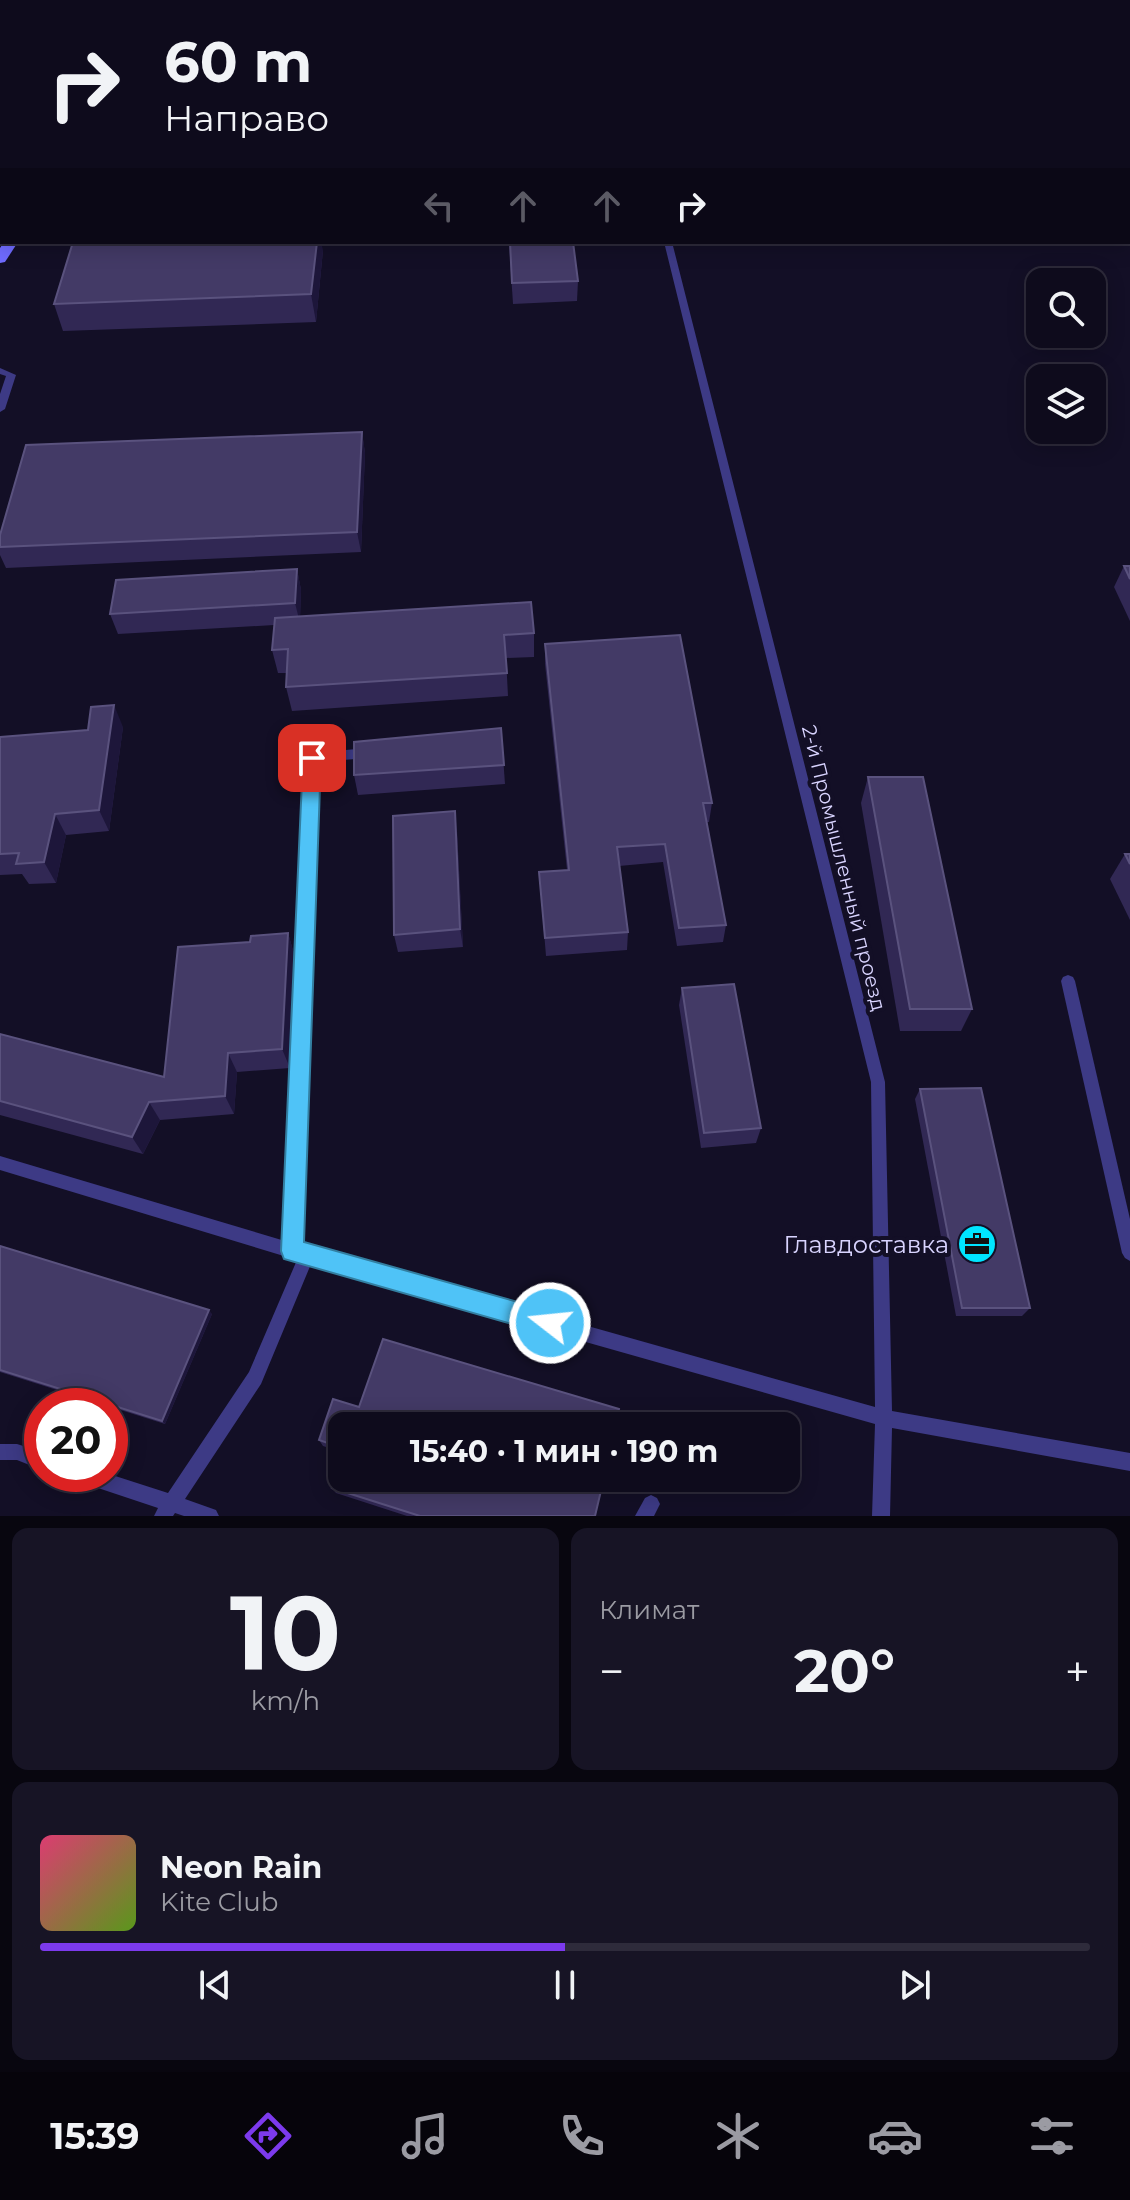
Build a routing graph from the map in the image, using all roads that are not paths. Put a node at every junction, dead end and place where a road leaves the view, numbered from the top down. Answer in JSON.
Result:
{"nodes":[{"id":1,"x":668,"y":244,"type":"edge"},
{"id":2,"x":0,"y":371,"type":"edge"},
{"id":3,"x":0,"y":409,"type":"edge"},
{"id":4,"x":386,"y":751,"type":"edge"},
{"id":5,"x":1068,"y":981,"type":"dead end"},
{"id":6,"x":0,"y":1163,"type":"edge"},
{"id":7,"x":300,"y":1252,"type":"junction"},
{"id":8,"x":1130,"y":1253,"type":"edge"},
{"id":9,"x":884,"y":1418,"type":"junction"},
{"id":10,"x":0,"y":1452,"type":"edge"},
{"id":11,"x":24,"y":1455,"type":"edge"},
{"id":12,"x":1130,"y":1462,"type":"edge"},
{"id":13,"x":125,"y":1492,"type":"edge"},
{"id":14,"x":167,"y":1510,"type":"edge"},
{"id":15,"x":210,"y":1516,"type":"edge"},
{"id":16,"x":881,"y":1516,"type":"edge"}],
"edges":[{"from":1,"to":9,"type":"lane","name":"2-й Промышленный проезд"},
{"from":2,"to":3,"type":"lane"},
{"from":4,"to":7,"type":"lane"},
{"from":5,"to":8,"type":"lane"},
{"from":6,"to":7,"type":"lane"},
{"from":7,"to":9,"type":"lane"},
{"from":7,"to":14,"type":"lane"},
{"from":9,"to":12,"type":"lane"},
{"from":9,"to":16,"type":"lane","name":"2-й Промышленный проезд"},
{"from":10,"to":11,"type":"lane"},
{"from":13,"to":14,"type":"lane"},
{"from":14,"to":15,"type":"lane"}]}
